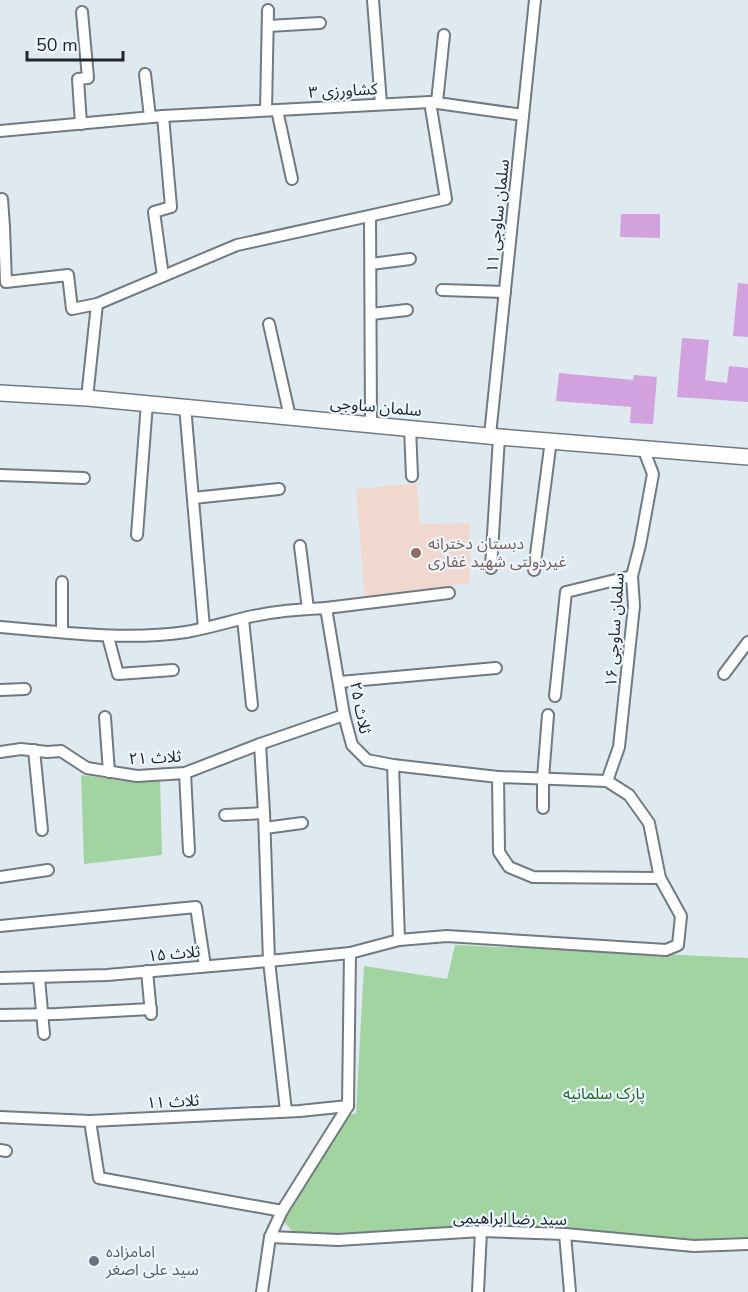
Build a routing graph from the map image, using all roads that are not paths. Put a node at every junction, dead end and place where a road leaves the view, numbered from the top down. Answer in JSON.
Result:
{"nodes":[{"id":1,"x":373,"y":0,"type":"edge"},
{"id":2,"x":535,"y":0,"type":"edge"},
{"id":3,"x":268,"y":10,"type":"dead end"},
{"id":4,"x":82,"y":12,"type":"dead end"},
{"id":5,"x":320,"y":22,"type":"dead end"},
{"id":6,"x":268,"y":26,"type":"junction"},
{"id":7,"x":444,"y":35,"type":"dead end"},
{"id":8,"x":145,"y":75,"type":"dead end"},
{"id":9,"x":433,"y":102,"type":"junction"},
{"id":10,"x":381,"y":104,"type":"junction"},
{"id":11,"x":272,"y":110,"type":"junction"},
{"id":12,"x":524,"y":115,"type":"junction"},
{"id":13,"x":163,"y":116,"type":"junction"},
{"id":14,"x":150,"y":117,"type":"junction"},
{"id":15,"x":81,"y":124,"type":"junction"},
{"id":16,"x":0,"y":131,"type":"edge"},
{"id":17,"x":292,"y":179,"type":"dead end"},
{"id":18,"x":2,"y":199,"type":"dead end"},
{"id":19,"x":370,"y":216,"type":"junction"},
{"id":20,"x":2,"y":227,"type":"edge"},
{"id":21,"x":410,"y":259,"type":"dead end"},
{"id":22,"x":371,"y":264,"type":"junction"},
{"id":23,"x":163,"y":276,"type":"junction"},
{"id":24,"x":442,"y":290,"type":"dead end"},
{"id":25,"x":505,"y":292,"type":"junction"},
{"id":26,"x":97,"y":304,"type":"junction"},
{"id":27,"x":407,"y":310,"type":"dead end"},
{"id":28,"x":371,"y":314,"type":"junction"},
{"id":29,"x":269,"y":324,"type":"dead end"},
{"id":30,"x":0,"y":393,"type":"edge"},
{"id":31,"x":87,"y":398,"type":"junction"},
{"id":32,"x":147,"y":403,"type":"junction"},
{"id":33,"x":185,"y":406,"type":"junction"},
{"id":34,"x":290,"y":417,"type":"junction"},
{"id":35,"x":371,"y":424,"type":"junction"},
{"id":36,"x":411,"y":428,"type":"junction"},
{"id":37,"x":494,"y":436,"type":"junction"},
{"id":38,"x":550,"y":440,"type":"junction"},
{"id":39,"x":643,"y":448,"type":"junction"},
{"id":40,"x":748,"y":457,"type":"edge"},
{"id":41,"x":0,"y":475,"type":"edge"},
{"id":42,"x":412,"y":476,"type":"dead end"},
{"id":43,"x":84,"y":478,"type":"dead end"},
{"id":44,"x":279,"y":489,"type":"dead end"},
{"id":45,"x":193,"y":498,"type":"junction"},
{"id":46,"x":137,"y":535,"type":"dead end"},
{"id":47,"x":300,"y":546,"type":"dead end"},
{"id":48,"x":491,"y":568,"type":"dead end"},
{"id":49,"x":534,"y":570,"type":"dead end"},
{"id":50,"x":632,"y":576,"type":"junction"},
{"id":51,"x":62,"y":582,"type":"dead end"},
{"id":52,"x":449,"y":593,"type":"dead end"},
{"id":53,"x":326,"y":608,"type":"junction"},
{"id":54,"x":309,"y":609,"type":"junction"},
{"id":55,"x":243,"y":619,"type":"junction"},
{"id":56,"x":0,"y":627,"type":"edge"},
{"id":57,"x":204,"y":628,"type":"junction"},
{"id":58,"x":62,"y":632,"type":"junction"},
{"id":59,"x":108,"y":637,"type":"junction"},
{"id":60,"x":748,"y":642,"type":"edge"},
{"id":61,"x":496,"y":668,"type":"dead end"},
{"id":62,"x":173,"y":670,"type":"dead end"},
{"id":63,"x":724,"y":674,"type":"dead end"},
{"id":64,"x":339,"y":682,"type":"junction"},
{"id":65,"x":25,"y":689,"type":"dead end"},
{"id":66,"x":0,"y":690,"type":"edge"},
{"id":67,"x":555,"y":696,"type":"dead end"},
{"id":68,"x":252,"y":705,"type":"dead end"},
{"id":69,"x":344,"y":715,"type":"junction"},
{"id":70,"x":548,"y":715,"type":"dead end"},
{"id":71,"x":105,"y":717,"type":"dead end"},
{"id":72,"x":260,"y":744,"type":"junction"},
{"id":73,"x":34,"y":750,"type":"junction"},
{"id":74,"x":0,"y":752,"type":"edge"},
{"id":75,"x":393,"y":765,"type":"junction"},
{"id":76,"x":109,"y":772,"type":"junction"},
{"id":77,"x":185,"y":773,"type":"junction"},
{"id":78,"x":498,"y":777,"type":"junction"},
{"id":79,"x":543,"y":778,"type":"junction"},
{"id":80,"x":607,"y":781,"type":"junction"},
{"id":81,"x":543,"y":808,"type":"dead end"},
{"id":82,"x":264,"y":813,"type":"junction"},
{"id":83,"x":225,"y":815,"type":"dead end"},
{"id":84,"x":302,"y":823,"type":"dead end"},
{"id":85,"x":265,"y":828,"type":"junction"},
{"id":86,"x":42,"y":830,"type":"dead end"},
{"id":87,"x":189,"y":851,"type":"dead end"},
{"id":88,"x":48,"y":870,"type":"dead end"},
{"id":89,"x":0,"y":877,"type":"edge"},
{"id":90,"x":660,"y":878,"type":"junction"},
{"id":91,"x":0,"y":926,"type":"edge"},
{"id":92,"x":399,"y":940,"type":"junction"},
{"id":93,"x":350,"y":953,"type":"junction"},
{"id":94,"x":269,"y":961,"type":"junction"},
{"id":95,"x":205,"y":966,"type":"junction"},
{"id":96,"x":147,"y":971,"type":"junction"},
{"id":97,"x":0,"y":978,"type":"edge"},
{"id":98,"x":39,"y":978,"type":"junction"},
{"id":99,"x":43,"y":1014,"type":"junction"},
{"id":100,"x":0,"y":1015,"type":"edge"},
{"id":101,"x":44,"y":1034,"type":"dead end"},
{"id":102,"x":348,"y":1106,"type":"junction"},
{"id":103,"x":286,"y":1111,"type":"junction"},
{"id":104,"x":0,"y":1118,"type":"edge"},
{"id":105,"x":90,"y":1121,"type":"junction"},
{"id":106,"x":282,"y":1211,"type":"junction"},
{"id":107,"x":481,"y":1231,"type":"junction"},
{"id":108,"x":566,"y":1234,"type":"junction"},
{"id":109,"x":270,"y":1237,"type":"junction"},
{"id":110,"x":748,"y":1244,"type":"edge"},
{"id":111,"x":262,"y":1292,"type":"edge"},
{"id":112,"x":478,"y":1292,"type":"edge"},
{"id":113,"x":570,"y":1292,"type":"edge"}],
"edges":[{"from":1,"to":10,"type":"street"},
{"from":2,"to":12,"type":"street","name":"سلمان ساوجی ۱۱"},
{"from":3,"to":6,"type":"street"},
{"from":4,"to":15,"type":"street"},
{"from":5,"to":6,"type":"street"},
{"from":6,"to":11,"type":"street"},
{"from":7,"to":9,"type":"street"},
{"from":8,"to":14,"type":"street"},
{"from":9,"to":10,"type":"street","name":"کشاورزی ۳"},
{"from":9,"to":12,"type":"street","name":"کشاورزی ۳"},
{"from":9,"to":19,"type":"street"},
{"from":10,"to":11,"type":"street","name":"کشاورزی ۳"},
{"from":11,"to":13,"type":"street","name":"کشاورزی ۳"},
{"from":11,"to":17,"type":"street"},
{"from":12,"to":25,"type":"street","name":"سلمان ساوجی ۱۱"},
{"from":13,"to":14,"type":"street","name":"کشاورزی ۳"},
{"from":13,"to":23,"type":"street"},
{"from":14,"to":15,"type":"street","name":"کشاورزی ۳"},
{"from":15,"to":16,"type":"street","name":"کشاورزی ۳"},
{"from":18,"to":20,"type":"street"},
{"from":19,"to":22,"type":"street"},
{"from":19,"to":23,"type":"street"},
{"from":20,"to":26,"type":"street"},
{"from":21,"to":22,"type":"street"},
{"from":22,"to":28,"type":"street"},
{"from":23,"to":26,"type":"street"},
{"from":24,"to":25,"type":"street"},
{"from":25,"to":37,"type":"street","name":"سلمان ساوجی ۱۱"},
{"from":26,"to":31,"type":"street"},
{"from":27,"to":28,"type":"street"},
{"from":28,"to":35,"type":"street"},
{"from":29,"to":34,"type":"street"},
{"from":30,"to":31,"type":"street","name":"سلمان ساوجی"},
{"from":31,"to":32,"type":"street","name":"سلمان ساوجی"},
{"from":32,"to":33,"type":"street","name":"سلمان ساوجی"},
{"from":32,"to":46,"type":"street"},
{"from":33,"to":34,"type":"street","name":"سلمان ساوجی"},
{"from":33,"to":45,"type":"street"},
{"from":34,"to":35,"type":"street","name":"سلمان ساوجی"},
{"from":35,"to":36,"type":"street","name":"سلمان ساوجی"},
{"from":36,"to":37,"type":"street","name":"سلمان ساوجی"},
{"from":36,"to":42,"type":"street"},
{"from":37,"to":38,"type":"street","name":"سلمان ساوجی"},
{"from":37,"to":48,"type":"street","name":"سلمان ساوجی ۱۱"},
{"from":38,"to":39,"type":"street","name":"سلمان ساوجی"},
{"from":38,"to":49,"type":"street"},
{"from":39,"to":40,"type":"street","name":"سلمان ساوجی"},
{"from":39,"to":50,"type":"street","name":"سلمان ساوجی ۱۶"},
{"from":41,"to":43,"type":"street"},
{"from":44,"to":45,"type":"street"},
{"from":45,"to":57,"type":"street"},
{"from":47,"to":54,"type":"street"},
{"from":50,"to":67,"type":"street"},
{"from":50,"to":80,"type":"street","name":"سلمان ساوجی ۱۶"},
{"from":51,"to":58,"type":"street"},
{"from":52,"to":53,"type":"street"},
{"from":53,"to":54,"type":"street"},
{"from":53,"to":64,"type":"street","name":"ثلاث ۲۵"},
{"from":54,"to":55,"type":"street"},
{"from":55,"to":57,"type":"street"},
{"from":55,"to":68,"type":"street"},
{"from":56,"to":58,"type":"street"},
{"from":57,"to":59,"type":"street"},
{"from":58,"to":59,"type":"street"},
{"from":59,"to":62,"type":"street"},
{"from":60,"to":63,"type":"street"},
{"from":61,"to":64,"type":"street"},
{"from":64,"to":69,"type":"street","name":"ثلاث ۲۵"},
{"from":65,"to":66,"type":"street"},
{"from":69,"to":72,"type":"street","name":"ثلاث ۲۱"},
{"from":69,"to":75,"type":"street","name":"ثلاث ۲۵"},
{"from":70,"to":79,"type":"street"},
{"from":71,"to":76,"type":"street"},
{"from":72,"to":77,"type":"street","name":"ثلاث ۲۱"},
{"from":72,"to":82,"type":"street"},
{"from":73,"to":74,"type":"street","name":"ثلاث ۲۱"},
{"from":73,"to":76,"type":"street","name":"ثلاث ۲۱"},
{"from":73,"to":86,"type":"street"},
{"from":75,"to":78,"type":"street","name":"ثلاث ۲۵"},
{"from":75,"to":92,"type":"street"},
{"from":76,"to":77,"type":"street","name":"ثلاث ۲۱"},
{"from":77,"to":87,"type":"street"},
{"from":78,"to":79,"type":"street","name":"ثلاث ۲۵"},
{"from":78,"to":90,"type":"street"},
{"from":79,"to":80,"type":"street","name":"ثلاث ۲۵"},
{"from":79,"to":81,"type":"street"},
{"from":80,"to":90,"type":"street"},
{"from":82,"to":83,"type":"street"},
{"from":82,"to":85,"type":"street"},
{"from":84,"to":85,"type":"street"},
{"from":85,"to":94,"type":"street"},
{"from":88,"to":89,"type":"street"},
{"from":90,"to":92,"type":"street","name":"ثلاث ۱۵"},
{"from":91,"to":95,"type":"street"},
{"from":92,"to":93,"type":"street","name":"ثلاث ۱۵"},
{"from":93,"to":94,"type":"street","name":"ثلاث ۱۵"},
{"from":93,"to":102,"type":"street"},
{"from":94,"to":95,"type":"street","name":"ثلاث ۱۵"},
{"from":94,"to":103,"type":"street"},
{"from":95,"to":96,"type":"street","name":"ثلاث ۱۵"},
{"from":96,"to":98,"type":"street","name":"ثلاث ۱۵"},
{"from":96,"to":99,"type":"street"},
{"from":97,"to":98,"type":"street","name":"ثلاث ۱۵"},
{"from":98,"to":99,"type":"street"},
{"from":99,"to":100,"type":"street"},
{"from":99,"to":101,"type":"street"},
{"from":102,"to":103,"type":"street","name":"ثلاث ۱۱"},
{"from":102,"to":106,"type":"street"},
{"from":103,"to":105,"type":"street","name":"ثلاث ۱۱"},
{"from":104,"to":105,"type":"street","name":"ثلاث ۱۱"},
{"from":105,"to":106,"type":"street"},
{"from":106,"to":109,"type":"street"},
{"from":107,"to":108,"type":"street","name":"سید رضا ابراهیمی"},
{"from":107,"to":109,"type":"street","name":"سید رضا ابراهیمی"},
{"from":107,"to":112,"type":"street"},
{"from":108,"to":110,"type":"street","name":"سید رضا ابراهیمی"},
{"from":108,"to":113,"type":"street"},
{"from":109,"to":111,"type":"street"}]}
